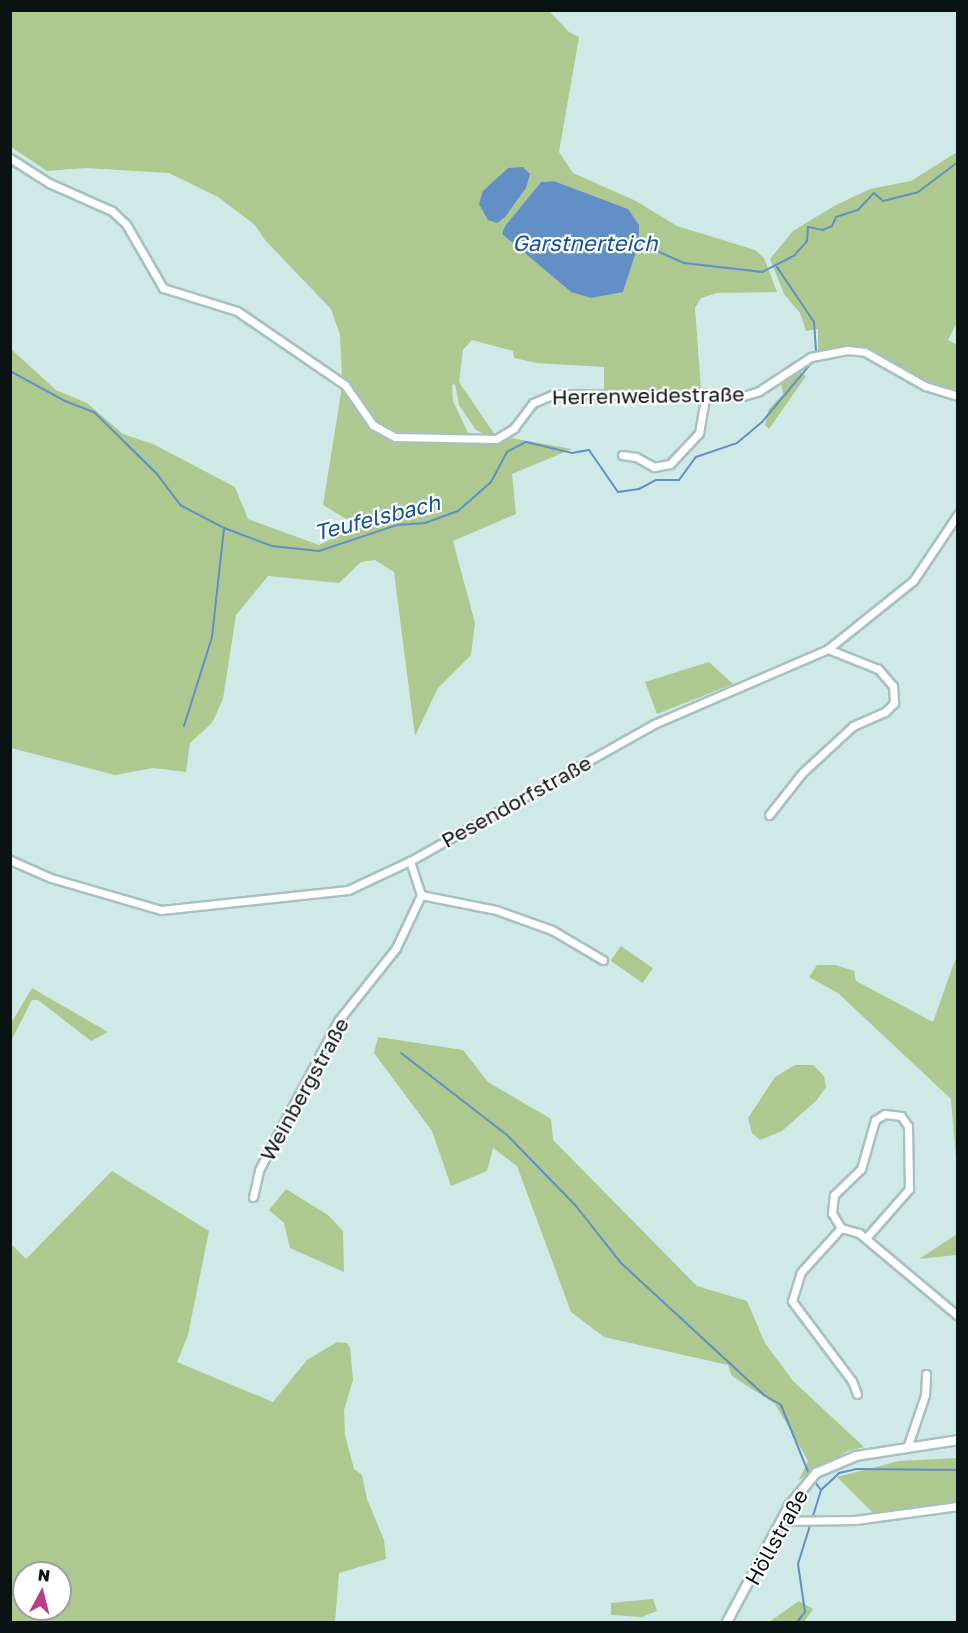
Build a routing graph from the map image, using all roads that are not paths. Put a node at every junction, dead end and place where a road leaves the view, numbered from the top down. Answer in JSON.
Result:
{"nodes":[{"id":1,"x":10,"y":158,"type":"edge"},
{"id":2,"x":706,"y":394,"type":"junction"},
{"id":3,"x":957,"y":396,"type":"edge"},
{"id":4,"x":622,"y":455,"type":"dead end"},
{"id":5,"x":957,"y":514,"type":"edge"},
{"id":6,"x":828,"y":649,"type":"junction"},
{"id":7,"x":768,"y":816,"type":"dead end"},
{"id":8,"x":10,"y":860,"type":"edge"},
{"id":9,"x":410,"y":861,"type":"junction"},
{"id":10,"x":421,"y":896,"type":"junction"},
{"id":11,"x":603,"y":960,"type":"dead end"},
{"id":12,"x":253,"y":1197,"type":"dead end"},
{"id":13,"x":841,"y":1228,"type":"junction"},
{"id":14,"x":866,"y":1238,"type":"junction"},
{"id":15,"x":956,"y":1311,"type":"edge"},
{"id":16,"x":926,"y":1374,"type":"dead end"},
{"id":17,"x":857,"y":1394,"type":"dead end"},
{"id":18,"x":957,"y":1440,"type":"edge"},
{"id":19,"x":907,"y":1448,"type":"junction"},
{"id":20,"x":957,"y":1506,"type":"edge"},
{"id":21,"x":782,"y":1521,"type":"junction"},
{"id":22,"x":728,"y":1623,"type":"edge"}],
"edges":[{"from":1,"to":2,"type":"street","name":"Herrenweidestraße"},
{"from":2,"to":3,"type":"street","name":"Herrenweidestraße"},
{"from":2,"to":4,"type":"street"},
{"from":5,"to":6,"type":"street","name":"Pesendorfstraße"},
{"from":6,"to":7,"type":"street"},
{"from":6,"to":9,"type":"street","name":"Pesendorfstraße"},
{"from":8,"to":9,"type":"street","name":"Pesendorfstraße"},
{"from":9,"to":10,"type":"street"},
{"from":10,"to":11,"type":"street"},
{"from":10,"to":12,"type":"street","name":"Weinbergstraße"},
{"from":13,"to":14,"type":"street"},
{"from":13,"to":14,"type":"street"},
{"from":13,"to":17,"type":"street"},
{"from":14,"to":15,"type":"street"},
{"from":16,"to":19,"type":"street"},
{"from":18,"to":19,"type":"street","name":"Höllstraße"},
{"from":19,"to":21,"type":"street","name":"Höllstraße"},
{"from":20,"to":21,"type":"street"},
{"from":21,"to":22,"type":"street","name":"Höllstraße"}]}
